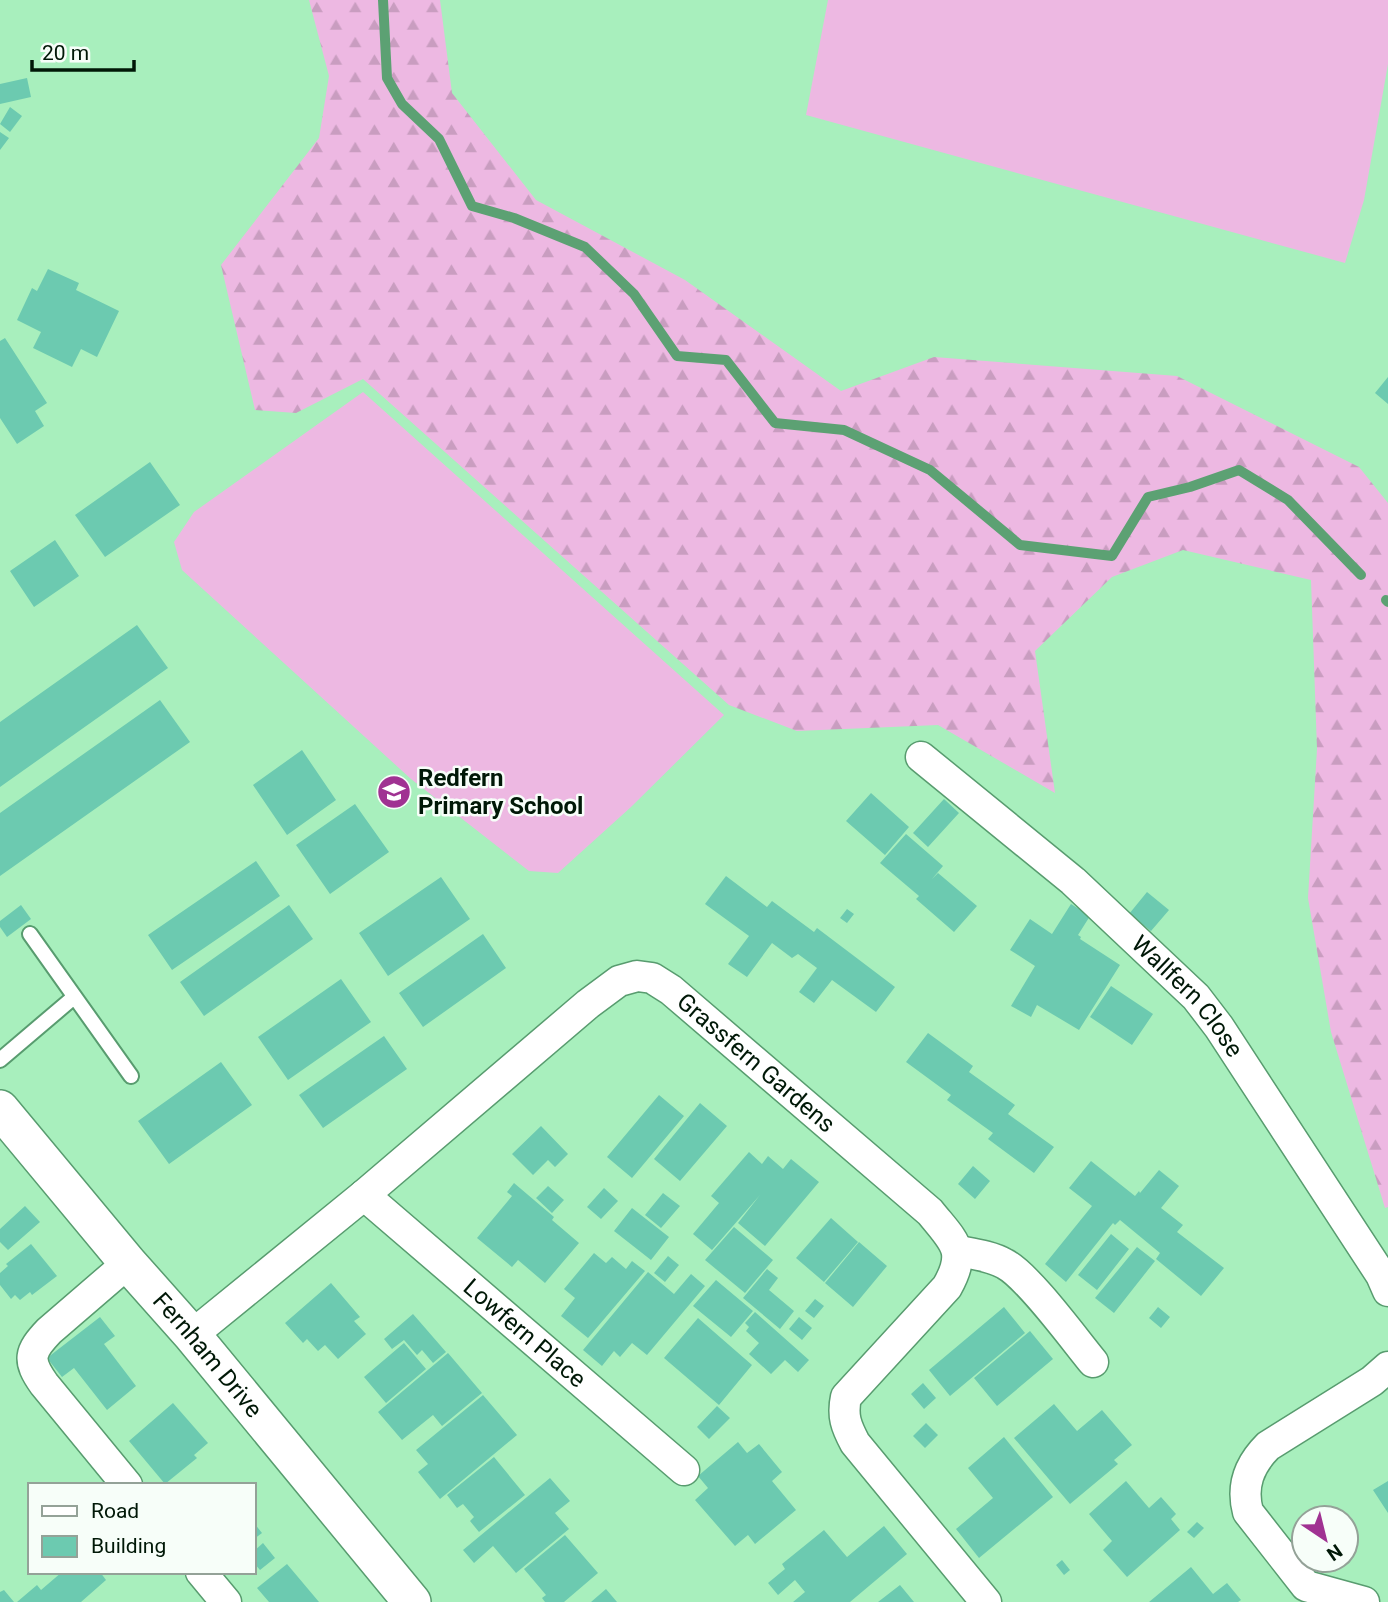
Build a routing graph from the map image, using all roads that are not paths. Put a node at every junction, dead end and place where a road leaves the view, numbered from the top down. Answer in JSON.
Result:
{"nodes":[{"id":1,"x":921,"y":757,"type":"dead end"},
{"id":2,"x":30,"y":934,"type":"dead end"},
{"id":3,"x":75,"y":997,"type":"junction"},
{"id":4,"x":0,"y":1060,"type":"edge"},
{"id":5,"x":131,"y":1076,"type":"dead end"},
{"id":6,"x":0,"y":1109,"type":"edge"},
{"id":7,"x":364,"y":1195,"type":"junction"},
{"id":8,"x":958,"y":1251,"type":"junction"},
{"id":9,"x":128,"y":1263,"type":"junction"},
{"id":10,"x":1388,"y":1291,"type":"edge"},
{"id":11,"x":192,"y":1335,"type":"junction"},
{"id":12,"x":1093,"y":1362,"type":"dead end"},
{"id":13,"x":1388,"y":1367,"type":"edge"},
{"id":14,"x":684,"y":1471,"type":"dead end"},
{"id":15,"x":125,"y":1483,"type":"edge"},
{"id":16,"x":203,"y":1574,"type":"edge"},
{"id":17,"x":226,"y":1602,"type":"edge"},
{"id":18,"x":412,"y":1602,"type":"edge"},
{"id":19,"x":986,"y":1602,"type":"edge"},
{"id":20,"x":1364,"y":1602,"type":"edge"}],
"edges":[{"from":1,"to":10,"type":"street","name":"Wallfern Close"},
{"from":2,"to":3,"type":"lane"},
{"from":3,"to":4,"type":"lane"},
{"from":3,"to":5,"type":"lane"},
{"from":6,"to":9,"type":"street","name":"Fernham Drive"},
{"from":7,"to":8,"type":"street","name":"Grassfern Gardens"},
{"from":7,"to":11,"type":"street","name":"Grassfern Gardens"},
{"from":7,"to":14,"type":"street","name":"Lowfern Place"},
{"from":8,"to":12,"type":"street"},
{"from":8,"to":19,"type":"street"},
{"from":9,"to":11,"type":"street","name":"Fernham Drive"},
{"from":9,"to":15,"type":"street"},
{"from":11,"to":18,"type":"street","name":"Fernham Drive"},
{"from":13,"to":20,"type":"street"},
{"from":16,"to":17,"type":"street"}]}
